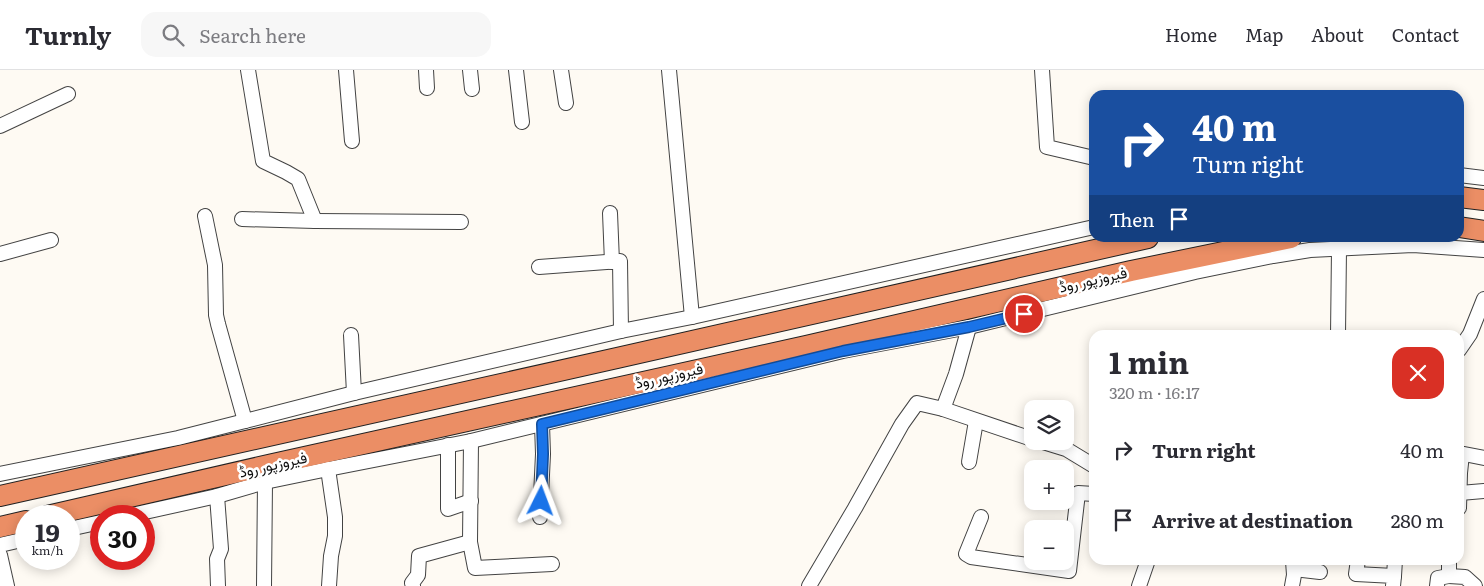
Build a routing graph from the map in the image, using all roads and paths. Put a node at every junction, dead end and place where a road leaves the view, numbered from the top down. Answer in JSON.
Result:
{"nodes":[{"id":1,"x":248,"y":70,"type":"edge"},
{"id":2,"x":346,"y":70,"type":"edge"},
{"id":3,"x":426,"y":70,"type":"edge"},
{"id":4,"x":470,"y":70,"type":"edge"},
{"id":5,"x":516,"y":70,"type":"edge"},
{"id":6,"x":561,"y":70,"type":"edge"},
{"id":7,"x":669,"y":70,"type":"edge"},
{"id":8,"x":1042,"y":70,"type":"edge"},
{"id":9,"x":427,"y":88,"type":"dead end"},
{"id":10,"x":472,"y":89,"type":"dead end"},
{"id":11,"x":68,"y":94,"type":"dead end"},
{"id":12,"x":566,"y":103,"type":"dead end"},
{"id":13,"x":522,"y":122,"type":"dead end"},
{"id":14,"x":0,"y":126,"type":"edge"},
{"id":15,"x":352,"y":141,"type":"dead end"},
{"id":16,"x":1089,"y":157,"type":"edge"},
{"id":17,"x":1464,"y":175,"type":"edge"},
{"id":18,"x":1484,"y":178,"type":"edge"},
{"id":19,"x":1464,"y":198,"type":"edge"},
{"id":20,"x":1484,"y":200,"type":"edge"},
{"id":21,"x":610,"y":213,"type":"dead end"},
{"id":22,"x":205,"y":216,"type":"dead end"},
{"id":23,"x":242,"y":219,"type":"dead end"},
{"id":24,"x":315,"y":221,"type":"junction"},
{"id":25,"x":461,"y":222,"type":"dead end"},
{"id":26,"x":1089,"y":228,"type":"edge"},
{"id":27,"x":1464,"y":228,"type":"edge"},
{"id":28,"x":1484,"y":231,"type":"edge"},
{"id":29,"x":51,"y":240,"type":"dead end"},
{"id":30,"x":1130,"y":242,"type":"edge"},
{"id":31,"x":1276,"y":242,"type":"edge"},
{"id":32,"x":1339,"y":249,"type":"junction"},
{"id":33,"x":1484,"y":250,"type":"edge"},
{"id":34,"x":0,"y":253,"type":"edge"},
{"id":35,"x":612,"y":262,"type":"junction"},
{"id":36,"x":539,"y":268,"type":"dead end"},
{"id":37,"x":1133,"y":279,"type":"junction"},
{"id":38,"x":1484,"y":299,"type":"edge"},
{"id":39,"x":692,"y":317,"type":"junction"},
{"id":40,"x":969,"y":327,"type":"junction"},
{"id":41,"x":1338,"y":330,"type":"edge"},
{"id":42,"x":621,"y":331,"type":"junction"},
{"id":43,"x":351,"y":335,"type":"dead end"},
{"id":44,"x":1464,"y":343,"type":"edge"},
{"id":45,"x":354,"y":393,"type":"junction"},
{"id":46,"x":600,"y":401,"type":"junction"},
{"id":47,"x":943,"y":409,"type":"junction"},
{"id":48,"x":245,"y":421,"type":"junction"},
{"id":49,"x":976,"y":421,"type":"junction"},
{"id":50,"x":542,"y":424,"type":"junction"},
{"id":51,"x":267,"y":436,"type":"junction"},
{"id":52,"x":1024,"y":436,"type":"edge"},
{"id":53,"x":471,"y":441,"type":"junction"},
{"id":54,"x":448,"y":445,"type":"junction"},
{"id":55,"x":180,"y":446,"type":"junction"},
{"id":56,"x":1066,"y":450,"type":"edge"},
{"id":57,"x":1464,"y":454,"type":"edge"},
{"id":58,"x":1484,"y":458,"type":"edge"},
{"id":59,"x":969,"y":462,"type":"dead end"},
{"id":60,"x":1089,"y":463,"type":"edge"},
{"id":61,"x":274,"y":464,"type":"junction"},
{"id":62,"x":328,"y":469,"type":"junction"},
{"id":63,"x":0,"y":474,"type":"edge"},
{"id":64,"x":265,"y":482,"type":"junction"},
{"id":65,"x":1484,"y":491,"type":"edge"},
{"id":66,"x":1464,"y":493,"type":"edge"},
{"id":67,"x":1089,"y":494,"type":"edge"},
{"id":68,"x":0,"y":496,"type":"edge"},
{"id":69,"x":217,"y":496,"type":"junction"},
{"id":70,"x":471,"y":502,"type":"junction"},
{"id":71,"x":80,"y":508,"type":"edge"},
{"id":72,"x":155,"y":510,"type":"edge"},
{"id":73,"x":540,"y":517,"type":"dead end"},
{"id":74,"x":981,"y":517,"type":"dead end"},
{"id":75,"x":15,"y":524,"type":"edge"},
{"id":76,"x":0,"y":527,"type":"edge"},
{"id":77,"x":15,"y":542,"type":"edge"},
{"id":78,"x":470,"y":542,"type":"junction"},
{"id":79,"x":0,"y":545,"type":"edge"},
{"id":80,"x":0,"y":555,"type":"edge"},
{"id":81,"x":552,"y":564,"type":"dead end"},
{"id":82,"x":1146,"y":565,"type":"edge"},
{"id":83,"x":1293,"y":565,"type":"edge"},
{"id":84,"x":1296,"y":565,"type":"edge"},
{"id":85,"x":1357,"y":565,"type":"edge"},
{"id":86,"x":1395,"y":565,"type":"edge"},
{"id":87,"x":1448,"y":565,"type":"edge"},
{"id":88,"x":1320,"y":572,"type":"dead end"},
{"id":89,"x":1449,"y":576,"type":"junction"},
{"id":90,"x":1394,"y":581,"type":"edge"},
{"id":91,"x":7,"y":586,"type":"edge"},
{"id":92,"x":218,"y":586,"type":"edge"},
{"id":93,"x":264,"y":586,"type":"edge"},
{"id":94,"x":329,"y":586,"type":"edge"},
{"id":95,"x":413,"y":586,"type":"edge"},
{"id":96,"x":809,"y":586,"type":"edge"},
{"id":97,"x":1140,"y":586,"type":"edge"},
{"id":98,"x":1292,"y":586,"type":"edge"},
{"id":99,"x":1437,"y":586,"type":"edge"},
{"id":100,"x":1475,"y":586,"type":"edge"}],
"edges":[{"from":1,"to":24,"type":"street"},
{"from":2,"to":15,"type":"street"},
{"from":3,"to":9,"type":"street"},
{"from":4,"to":10,"type":"street"},
{"from":5,"to":13,"type":"street"},
{"from":6,"to":12,"type":"street"},
{"from":7,"to":39,"type":"street"},
{"from":8,"to":16,"type":"street"},
{"from":11,"to":14,"type":"street"},
{"from":17,"to":18,"type":"street"},
{"from":19,"to":20,"type":"highway"},
{"from":21,"to":35,"type":"street"},
{"from":22,"to":48,"type":"street"},
{"from":23,"to":24,"type":"street"},
{"from":24,"to":25,"type":"street"},
{"from":26,"to":39,"type":"street"},
{"from":27,"to":28,"type":"highway"},
{"from":29,"to":34,"type":"street"},
{"from":30,"to":51,"type":"highway","name":"فیروزپور روڈ"},
{"from":31,"to":37,"type":"highway","name":"فیروزپور روڈ"},
{"from":32,"to":33,"type":"street"},
{"from":32,"to":37,"type":"street"},
{"from":32,"to":41,"type":"street"},
{"from":35,"to":36,"type":"street"},
{"from":35,"to":42,"type":"street"},
{"from":37,"to":40,"type":"street"},
{"from":37,"to":46,"type":"highway","name":"فیروزپور روڈ"},
{"from":38,"to":44,"type":"street"},
{"from":39,"to":42,"type":"street"},
{"from":40,"to":46,"type":"street"},
{"from":40,"to":47,"type":"street"},
{"from":42,"to":45,"type":"street"},
{"from":43,"to":45,"type":"street"},
{"from":45,"to":48,"type":"street"},
{"from":46,"to":50,"type":"street"},
{"from":46,"to":61,"type":"highway","name":"فیروزپور روڈ"},
{"from":47,"to":49,"type":"street"},
{"from":47,"to":96,"type":"street"},
{"from":48,"to":55,"type":"street"},
{"from":49,"to":52,"type":"street"},
{"from":49,"to":59,"type":"street"},
{"from":50,"to":53,"type":"street"},
{"from":50,"to":73,"type":"street"},
{"from":51,"to":55,"type":"highway","name":"فیروزپور روڈ"},
{"from":51,"to":61,"type":"highway"},
{"from":53,"to":54,"type":"street"},
{"from":53,"to":70,"type":"street"},
{"from":54,"to":62,"type":"street"},
{"from":54,"to":70,"type":"street"},
{"from":55,"to":63,"type":"street"},
{"from":55,"to":68,"type":"highway","name":"فیروزپور روڈ"},
{"from":56,"to":60,"type":"street"},
{"from":57,"to":58,"type":"street"},
{"from":61,"to":71,"type":"highway","name":"فیروزپور روڈ"},
{"from":62,"to":64,"type":"street"},
{"from":62,"to":94,"type":"street"},
{"from":64,"to":69,"type":"street"},
{"from":64,"to":93,"type":"street"},
{"from":65,"to":66,"type":"street"},
{"from":67,"to":74,"type":"street"},
{"from":69,"to":72,"type":"street"},
{"from":69,"to":92,"type":"street"},
{"from":70,"to":78,"type":"street"},
{"from":75,"to":76,"type":"highway"},
{"from":77,"to":79,"type":"street"},
{"from":78,"to":81,"type":"street"},
{"from":78,"to":95,"type":"street"},
{"from":80,"to":91,"type":"street"},
{"from":82,"to":97,"type":"street"},
{"from":83,"to":98,"type":"street"},
{"from":84,"to":88,"type":"street"},
{"from":85,"to":90,"type":"street"},
{"from":86,"to":90,"type":"street"},
{"from":87,"to":89,"type":"street"},
{"from":89,"to":99,"type":"street"},
{"from":89,"to":100,"type":"street"}]}
